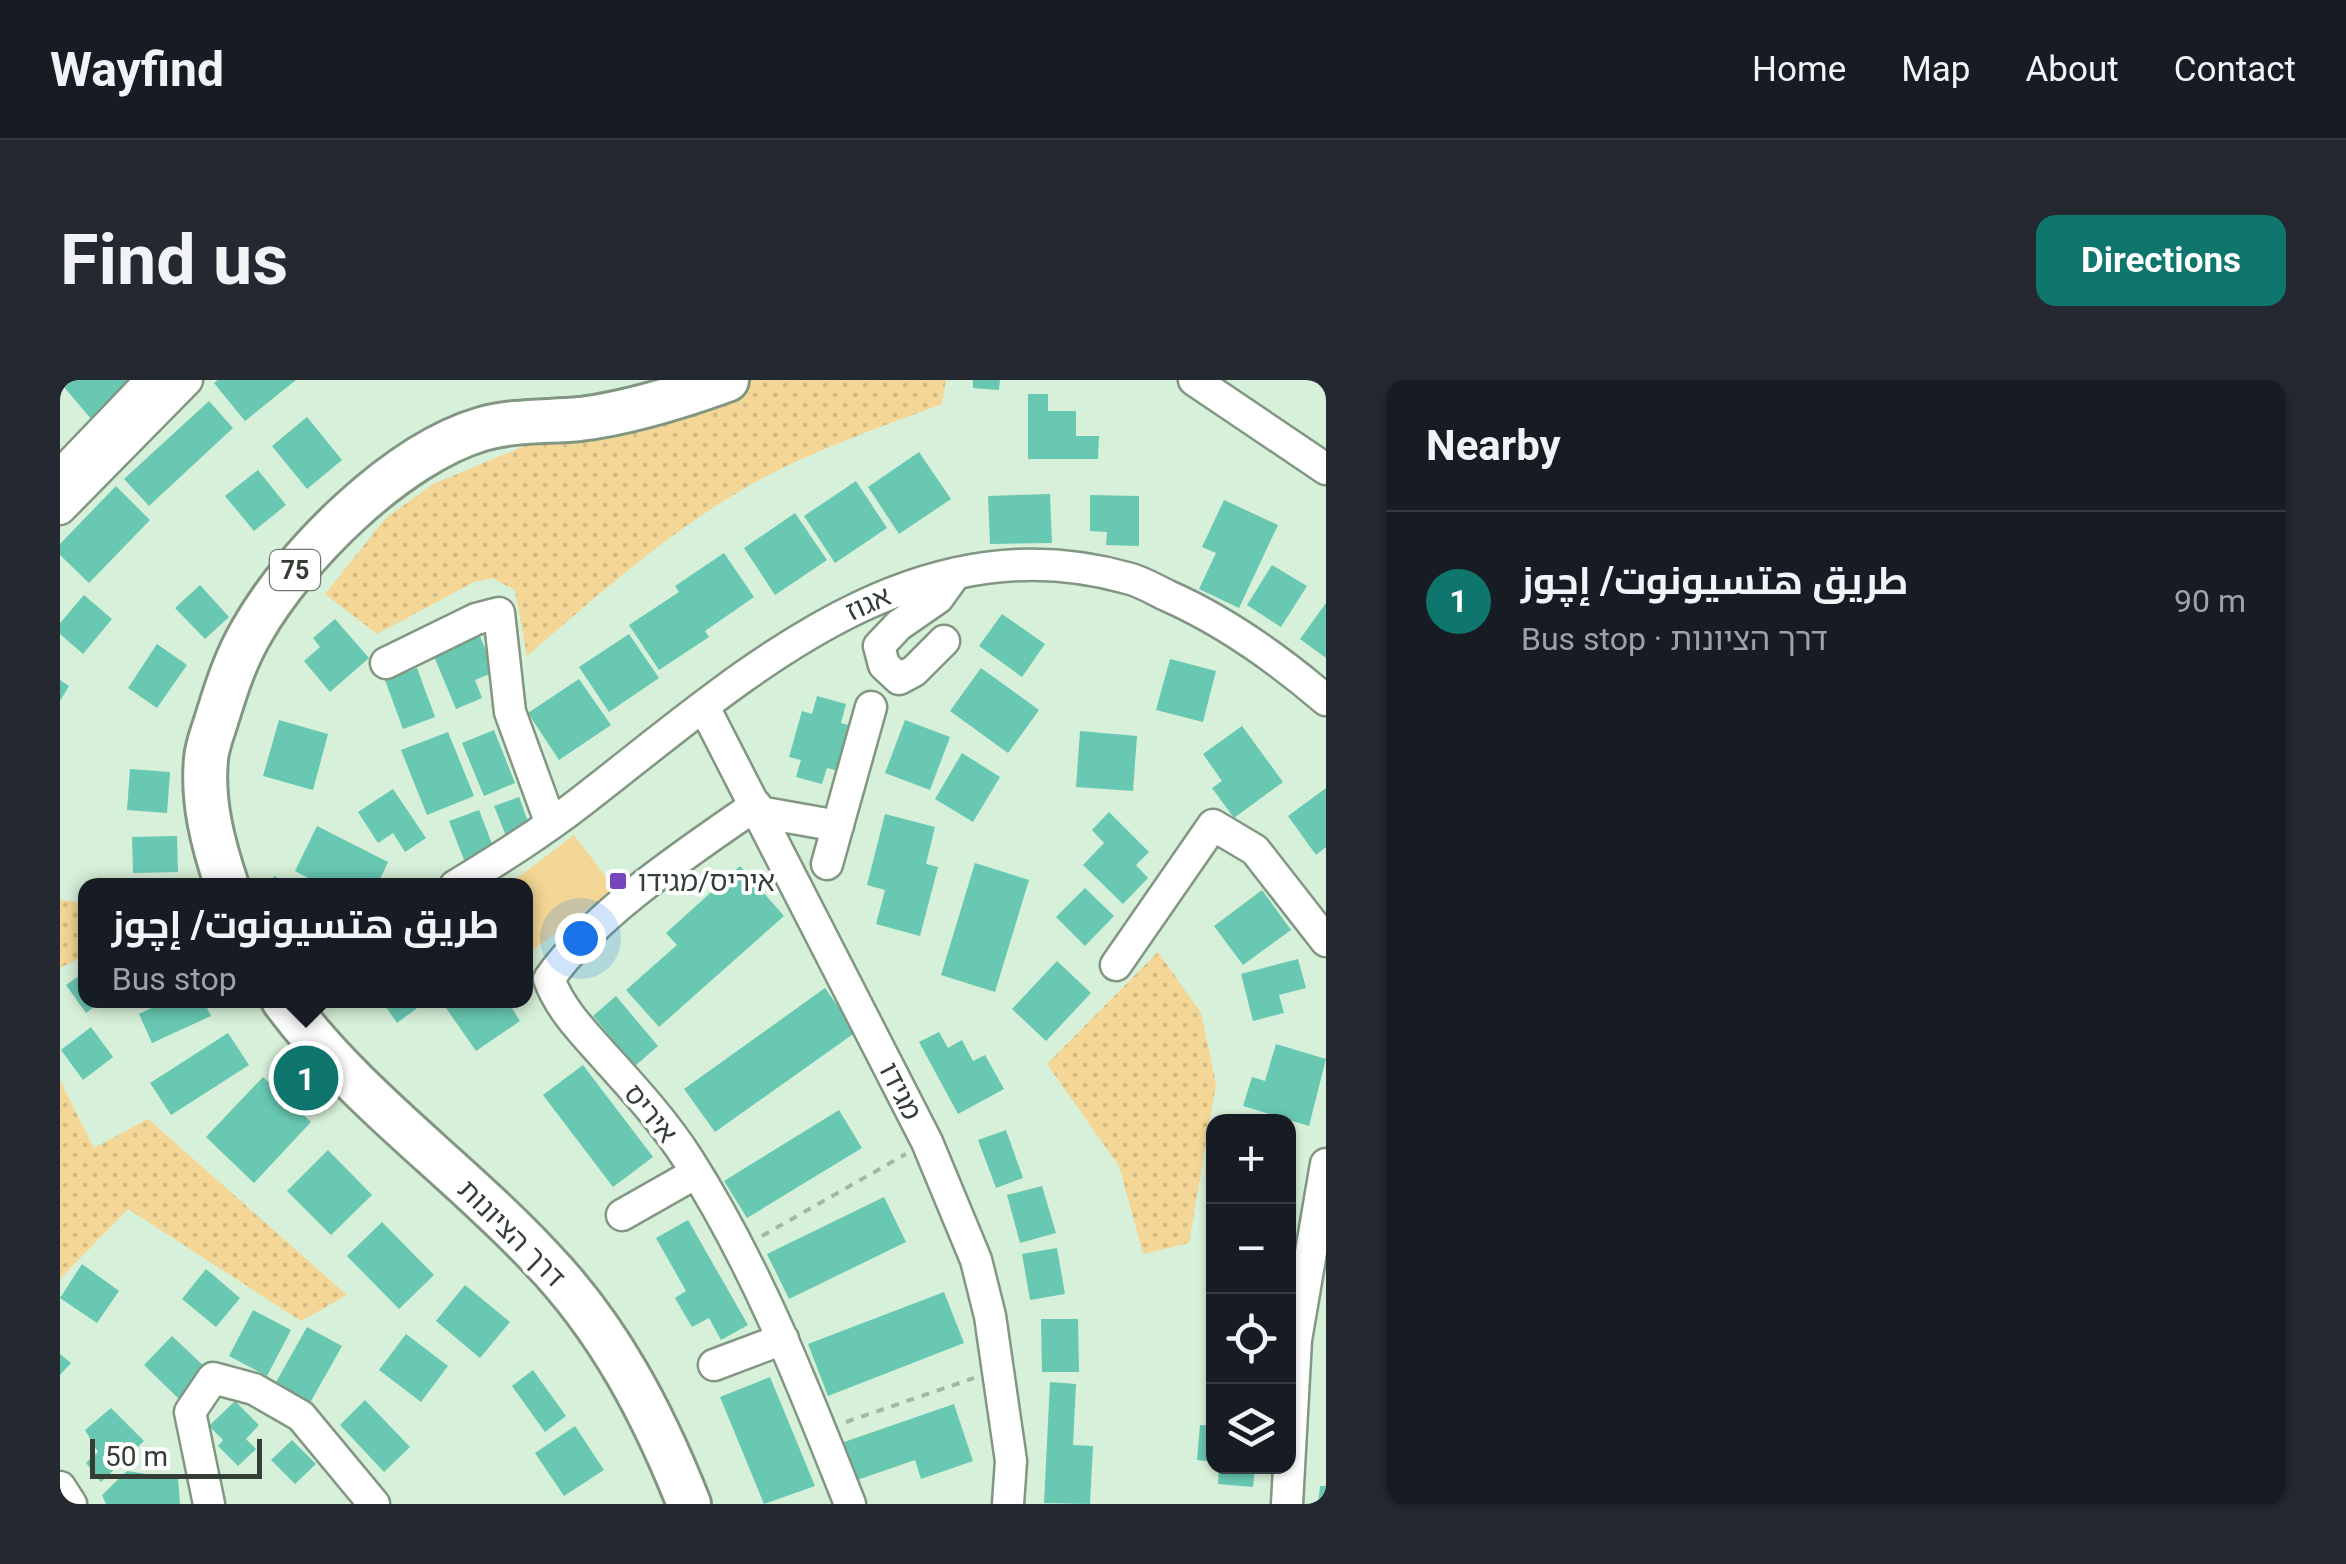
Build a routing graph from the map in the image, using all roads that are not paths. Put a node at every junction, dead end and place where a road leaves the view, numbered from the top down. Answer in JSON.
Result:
{"nodes":[{"id":1,"x":151,"y":380,"type":"edge"},
{"id":2,"x":186,"y":380,"type":"edge"},
{"id":3,"x":678,"y":380,"type":"edge"},
{"id":4,"x":727,"y":380,"type":"edge"},
{"id":5,"x":1194,"y":380,"type":"edge"},
{"id":6,"x":586,"y":418,"type":"junction"},
{"id":7,"x":1326,"y":469,"type":"edge"},
{"id":8,"x":60,"y":474,"type":"edge"},
{"id":9,"x":60,"y":509,"type":"edge"},
{"id":10,"x":956,"y":572,"type":"junction"},
{"id":11,"x":944,"y":641,"type":"dead end"},
{"id":12,"x":386,"y":663,"type":"dead end"},
{"id":13,"x":1326,"y":700,"type":"edge"},
{"id":14,"x":704,"y":707,"type":"junction"},
{"id":15,"x":870,"y":707,"type":"dead end"},
{"id":16,"x":758,"y":809,"type":"junction"},
{"id":17,"x":551,"y":824,"type":"junction"},
{"id":18,"x":838,"y":826,"type":"junction"},
{"id":19,"x":827,"y":864,"type":"dead end"},
{"id":20,"x":224,"y":878,"type":"edge"},
{"id":21,"x":467,"y":878,"type":"edge"},
{"id":22,"x":1326,"y":941,"type":"edge"},
{"id":23,"x":1116,"y":965,"type":"dead end"},
{"id":24,"x":289,"y":1008,"type":"edge"},
{"id":25,"x":1326,"y":1164,"type":"edge"},
{"id":26,"x":696,"y":1173,"type":"junction"},
{"id":27,"x":622,"y":1215,"type":"dead end"},
{"id":28,"x":783,"y":1340,"type":"junction"},
{"id":29,"x":714,"y":1365,"type":"dead end"},
{"id":30,"x":60,"y":1488,"type":"edge"},
{"id":31,"x":71,"y":1504,"type":"edge"},
{"id":32,"x":209,"y":1504,"type":"edge"},
{"id":33,"x":374,"y":1504,"type":"edge"},
{"id":34,"x":689,"y":1504,"type":"edge"},
{"id":35,"x":850,"y":1504,"type":"edge"},
{"id":36,"x":1008,"y":1504,"type":"edge"},
{"id":37,"x":1287,"y":1504,"type":"edge"}],
"edges":[{"from":1,"to":8,"type":"street"},
{"from":2,"to":9,"type":"street"},
{"from":3,"to":6,"type":"highway","number":"75"},
{"from":4,"to":6,"type":"highway","number":"75"},
{"from":5,"to":7,"type":"street"},
{"from":6,"to":20,"type":"highway","number":"75"},
{"from":10,"to":11,"type":"street"},
{"from":10,"to":13,"type":"street","name":"אגוז"},
{"from":10,"to":14,"type":"street","name":"אגוז"},
{"from":12,"to":17,"type":"street"},
{"from":14,"to":16,"type":"street","name":"מגידו"},
{"from":14,"to":17,"type":"street","name":"אגוז"},
{"from":15,"to":18,"type":"street"},
{"from":16,"to":18,"type":"street"},
{"from":16,"to":26,"type":"street","name":"איריס"},
{"from":16,"to":36,"type":"street","name":"מגידו"},
{"from":17,"to":21,"type":"street","name":"אגוז"},
{"from":18,"to":19,"type":"street"},
{"from":22,"to":23,"type":"street"},
{"from":24,"to":34,"type":"highway","name":"דרך הציונות"},
{"from":25,"to":37,"type":"street"},
{"from":26,"to":27,"type":"street"},
{"from":26,"to":28,"type":"street","name":"איריס"},
{"from":28,"to":29,"type":"street"},
{"from":28,"to":35,"type":"street","name":"איריס"},
{"from":30,"to":31,"type":"street"},
{"from":32,"to":33,"type":"street"}]}
